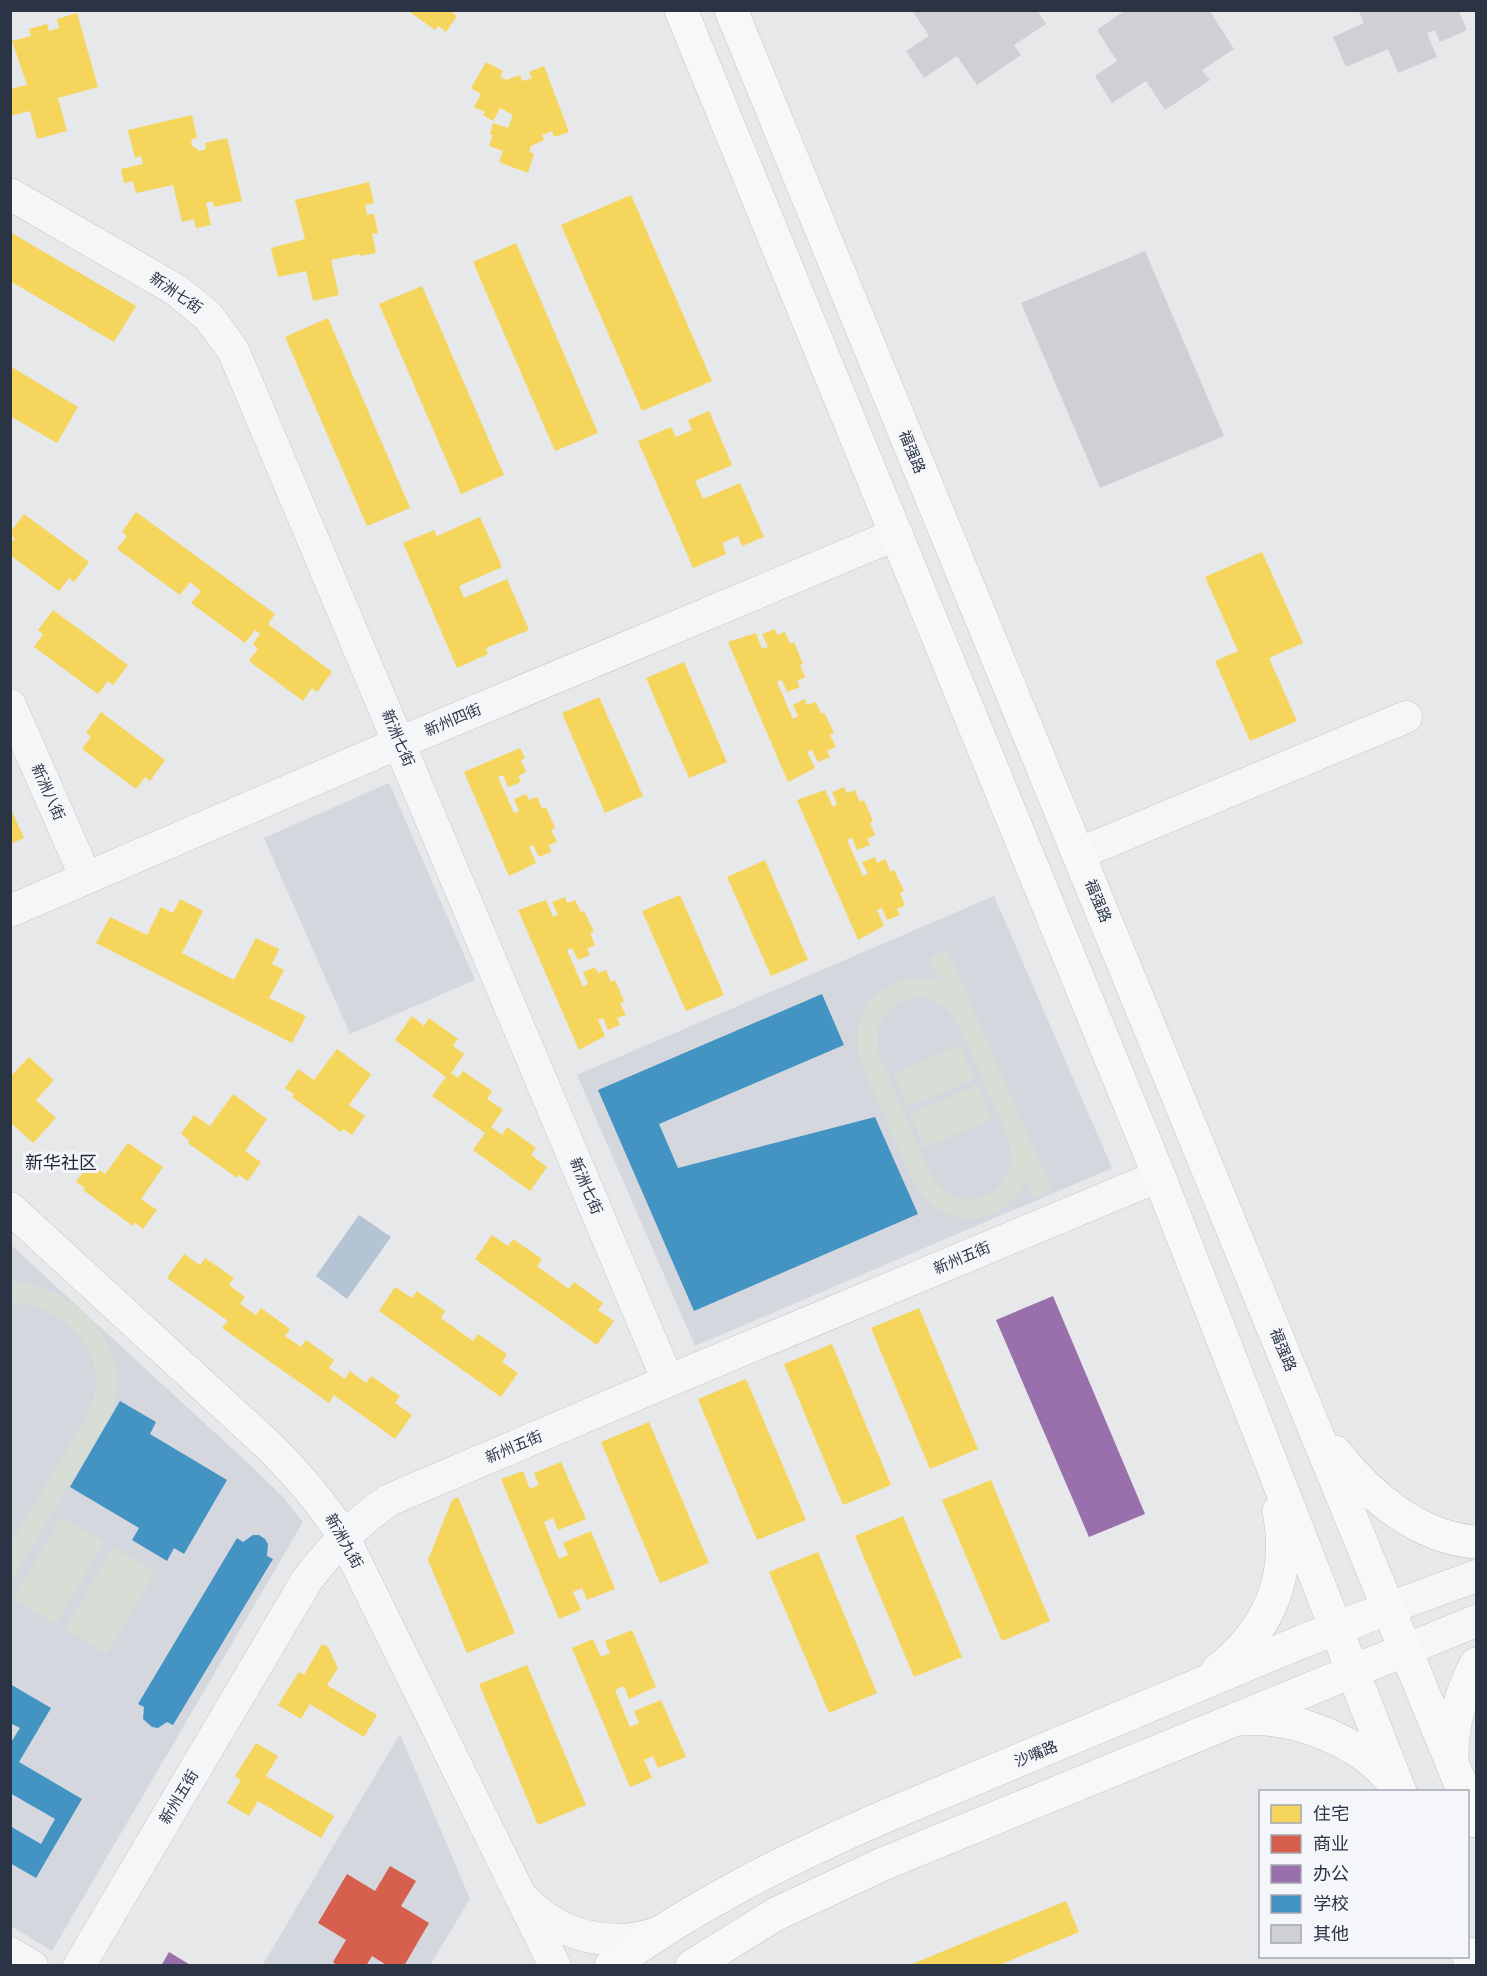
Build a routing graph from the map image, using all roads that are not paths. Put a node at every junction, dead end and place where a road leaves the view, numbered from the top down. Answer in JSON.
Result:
{"nodes":[{"id":1,"x":681,"y":10,"type":"edge"},
{"id":2,"x":731,"y":10,"type":"edge"},
{"id":3,"x":784,"y":139,"type":"junction"},
{"id":4,"x":741,"y":157,"type":"junction"},
{"id":5,"x":10,"y":194,"type":"edge"},
{"id":6,"x":897,"y":534,"type":"junction"},
{"id":7,"x":10,"y":705,"type":"edge"},
{"id":8,"x":1406,"y":717,"type":"dead end"},
{"id":9,"x":399,"y":743,"type":"junction"},
{"id":10,"x":1078,"y":854,"type":"junction"},
{"id":11,"x":86,"y":878,"type":"junction"},
{"id":12,"x":10,"y":911,"type":"edge"},
{"id":13,"x":1159,"y":1176,"type":"junction"},
{"id":14,"x":10,"y":1208,"type":"edge"},
{"id":15,"x":668,"y":1381,"type":"junction"},
{"id":16,"x":1311,"y":1419,"type":"junction"},
{"id":17,"x":1267,"y":1447,"type":"junction"},
{"id":18,"x":343,"y":1536,"type":"junction"},
{"id":19,"x":1476,"y":1542,"type":"edge"},
{"id":20,"x":1476,"y":1575,"type":"edge"},
{"id":21,"x":1389,"y":1608,"type":"junction"},
{"id":22,"x":1476,"y":1620,"type":"edge"},
{"id":23,"x":1336,"y":1629,"type":"junction"},
{"id":24,"x":1405,"y":1650,"type":"junction"},
{"id":25,"x":1476,"y":1664,"type":"edge"},
{"id":26,"x":1353,"y":1671,"type":"junction"},
{"id":27,"x":1193,"y":1689,"type":"junction"},
{"id":28,"x":1229,"y":1722,"type":"junction"},
{"id":29,"x":1458,"y":1777,"type":"edge"},
{"id":30,"x":1398,"y":1790,"type":"edge"},
{"id":31,"x":1399,"y":1790,"type":"edge"},
{"id":32,"x":1469,"y":1805,"type":"edge"},
{"id":33,"x":1476,"y":1821,"type":"edge"},
{"id":34,"x":516,"y":1888,"type":"junction"},
{"id":35,"x":673,"y":1925,"type":"junction"},
{"id":36,"x":10,"y":1953,"type":"edge"},
{"id":37,"x":32,"y":1965,"type":"edge"},
{"id":38,"x":79,"y":1965,"type":"edge"},
{"id":39,"x":555,"y":1965,"type":"edge"},
{"id":40,"x":611,"y":1965,"type":"edge"},
{"id":41,"x":692,"y":1965,"type":"edge"}],
"edges":[{"from":1,"to":4,"type":"main road"},
{"from":2,"to":3,"type":"main road","name":"福强路"},
{"from":3,"to":4,"type":"main road"},
{"from":3,"to":10,"type":"main road","name":"福强路"},
{"from":4,"to":6,"type":"main road"},
{"from":5,"to":9,"type":"street","name":"新洲七街"},
{"from":6,"to":9,"type":"street","name":"新州四街"},
{"from":6,"to":13,"type":"main road"},
{"from":7,"to":11,"type":"street","name":"新洲八街"},
{"from":8,"to":10,"type":"street"},
{"from":9,"to":11,"type":"street","name":"新州四街"},
{"from":9,"to":15,"type":"street","name":"新洲七街"},
{"from":10,"to":16,"type":"main road","name":"福强路"},
{"from":11,"to":12,"type":"street","name":"新州四街"},
{"from":13,"to":15,"type":"street","name":"新州五街"},
{"from":13,"to":17,"type":"main road"},
{"from":14,"to":18,"type":"street","name":"新洲九街"},
{"from":15,"to":18,"type":"street","name":"新州五街"},
{"from":16,"to":19,"type":"main road"},
{"from":16,"to":21,"type":"main road","name":"福强路"},
{"from":17,"to":23,"type":"main road"},
{"from":17,"to":27,"type":"main road"},
{"from":18,"to":34,"type":"street","name":"新洲九街"},
{"from":18,"to":38,"type":"street","name":"新州五街"},
{"from":20,"to":21,"type":"street","name":"沙嘴路"},
{"from":21,"to":23,"type":"main road","name":"沙嘴路"},
{"from":21,"to":24,"type":"main road","name":"福强路"},
{"from":22,"to":24,"type":"street"},
{"from":23,"to":26,"type":"main road"},
{"from":23,"to":27,"type":"main road","name":"沙嘴路"},
{"from":24,"to":26,"type":"main road"},
{"from":24,"to":29,"type":"main road","name":"福强路"},
{"from":25,"to":29,"type":"main road"},
{"from":26,"to":28,"type":"main road"},
{"from":26,"to":31,"type":"main road"},
{"from":27,"to":35,"type":"main road","name":"沙嘴路"},
{"from":28,"to":30,"type":"main road"},
{"from":28,"to":41,"type":"main road"},
{"from":32,"to":33,"type":"main road"},
{"from":34,"to":35,"type":"street"},
{"from":34,"to":39,"type":"street","name":"新洲九街"},
{"from":35,"to":40,"type":"main road","name":"沙嘴路"},
{"from":36,"to":37,"type":"street"}]}
